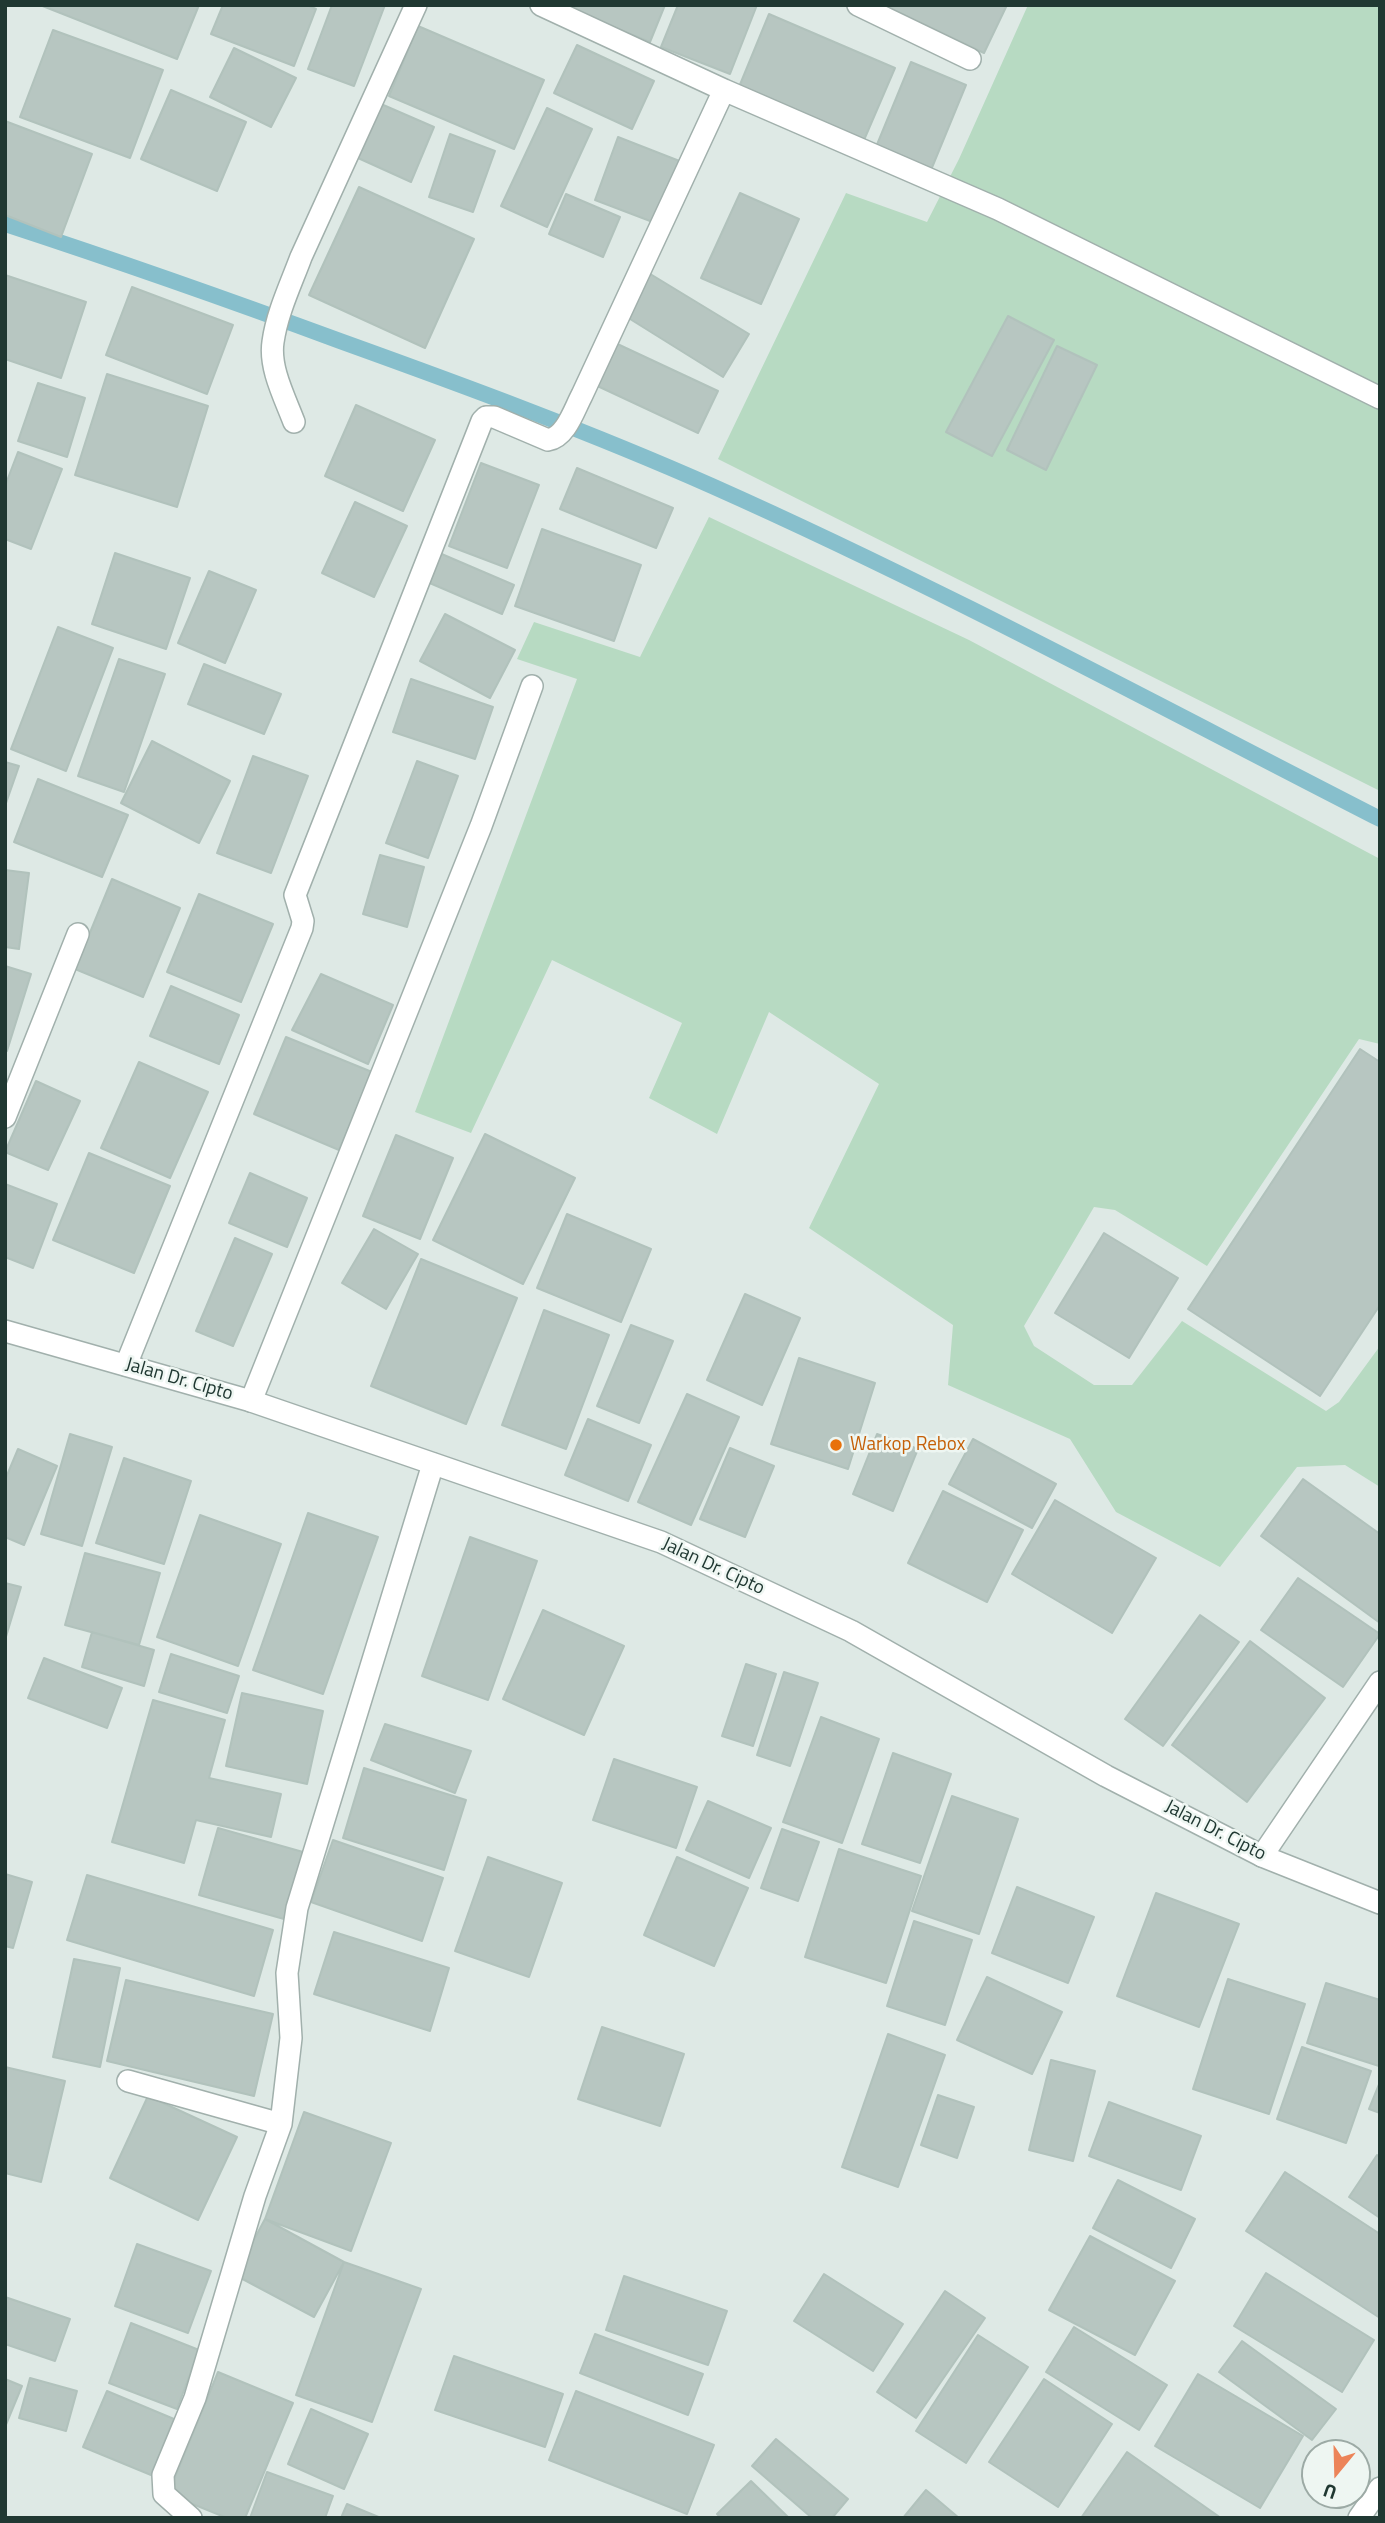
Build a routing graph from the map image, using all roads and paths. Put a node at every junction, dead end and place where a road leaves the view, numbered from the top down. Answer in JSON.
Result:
{"nodes":[{"id":1,"x":416,"y":5,"type":"edge"},
{"id":2,"x":541,"y":5,"type":"edge"},
{"id":3,"x":858,"y":5,"type":"edge"},
{"id":4,"x":970,"y":59,"type":"dead end"},
{"id":5,"x":724,"y":90,"type":"junction"},
{"id":6,"x":1380,"y":398,"type":"edge"},
{"id":7,"x":294,"y":422,"type":"dead end"},
{"id":8,"x":532,"y":687,"type":"dead end"},
{"id":9,"x":78,"y":934,"type":"dead end"},
{"id":10,"x":5,"y":1117,"type":"edge"},
{"id":11,"x":5,"y":1331,"type":"edge"},
{"id":12,"x":126,"y":1365,"type":"junction"},
{"id":13,"x":251,"y":1401,"type":"junction"},
{"id":14,"x":433,"y":1464,"type":"junction"},
{"id":15,"x":1380,"y":1682,"type":"edge"},
{"id":16,"x":1262,"y":1856,"type":"junction"},
{"id":17,"x":1380,"y":1903,"type":"edge"},
{"id":18,"x":128,"y":2081,"type":"dead end"},
{"id":19,"x":281,"y":2124,"type":"junction"},
{"id":20,"x":191,"y":2518,"type":"edge"}],
"edges":[{"from":1,"to":7,"type":"street"},
{"from":2,"to":5,"type":"street"},
{"from":3,"to":4,"type":"street"},
{"from":5,"to":6,"type":"street"},
{"from":5,"to":12,"type":"street"},
{"from":8,"to":13,"type":"street"},
{"from":9,"to":10,"type":"street"},
{"from":11,"to":12,"type":"street","name":"Jalan Dr. Cipto"},
{"from":12,"to":13,"type":"street","name":"Jalan Dr. Cipto"},
{"from":13,"to":14,"type":"street","name":"Jalan Dr. Cipto"},
{"from":14,"to":16,"type":"street","name":"Jalan Dr. Cipto"},
{"from":14,"to":19,"type":"street"},
{"from":15,"to":16,"type":"street"},
{"from":16,"to":17,"type":"street","name":"Jalan Dr. Cipto"},
{"from":18,"to":19,"type":"street"},
{"from":19,"to":20,"type":"street"}]}
